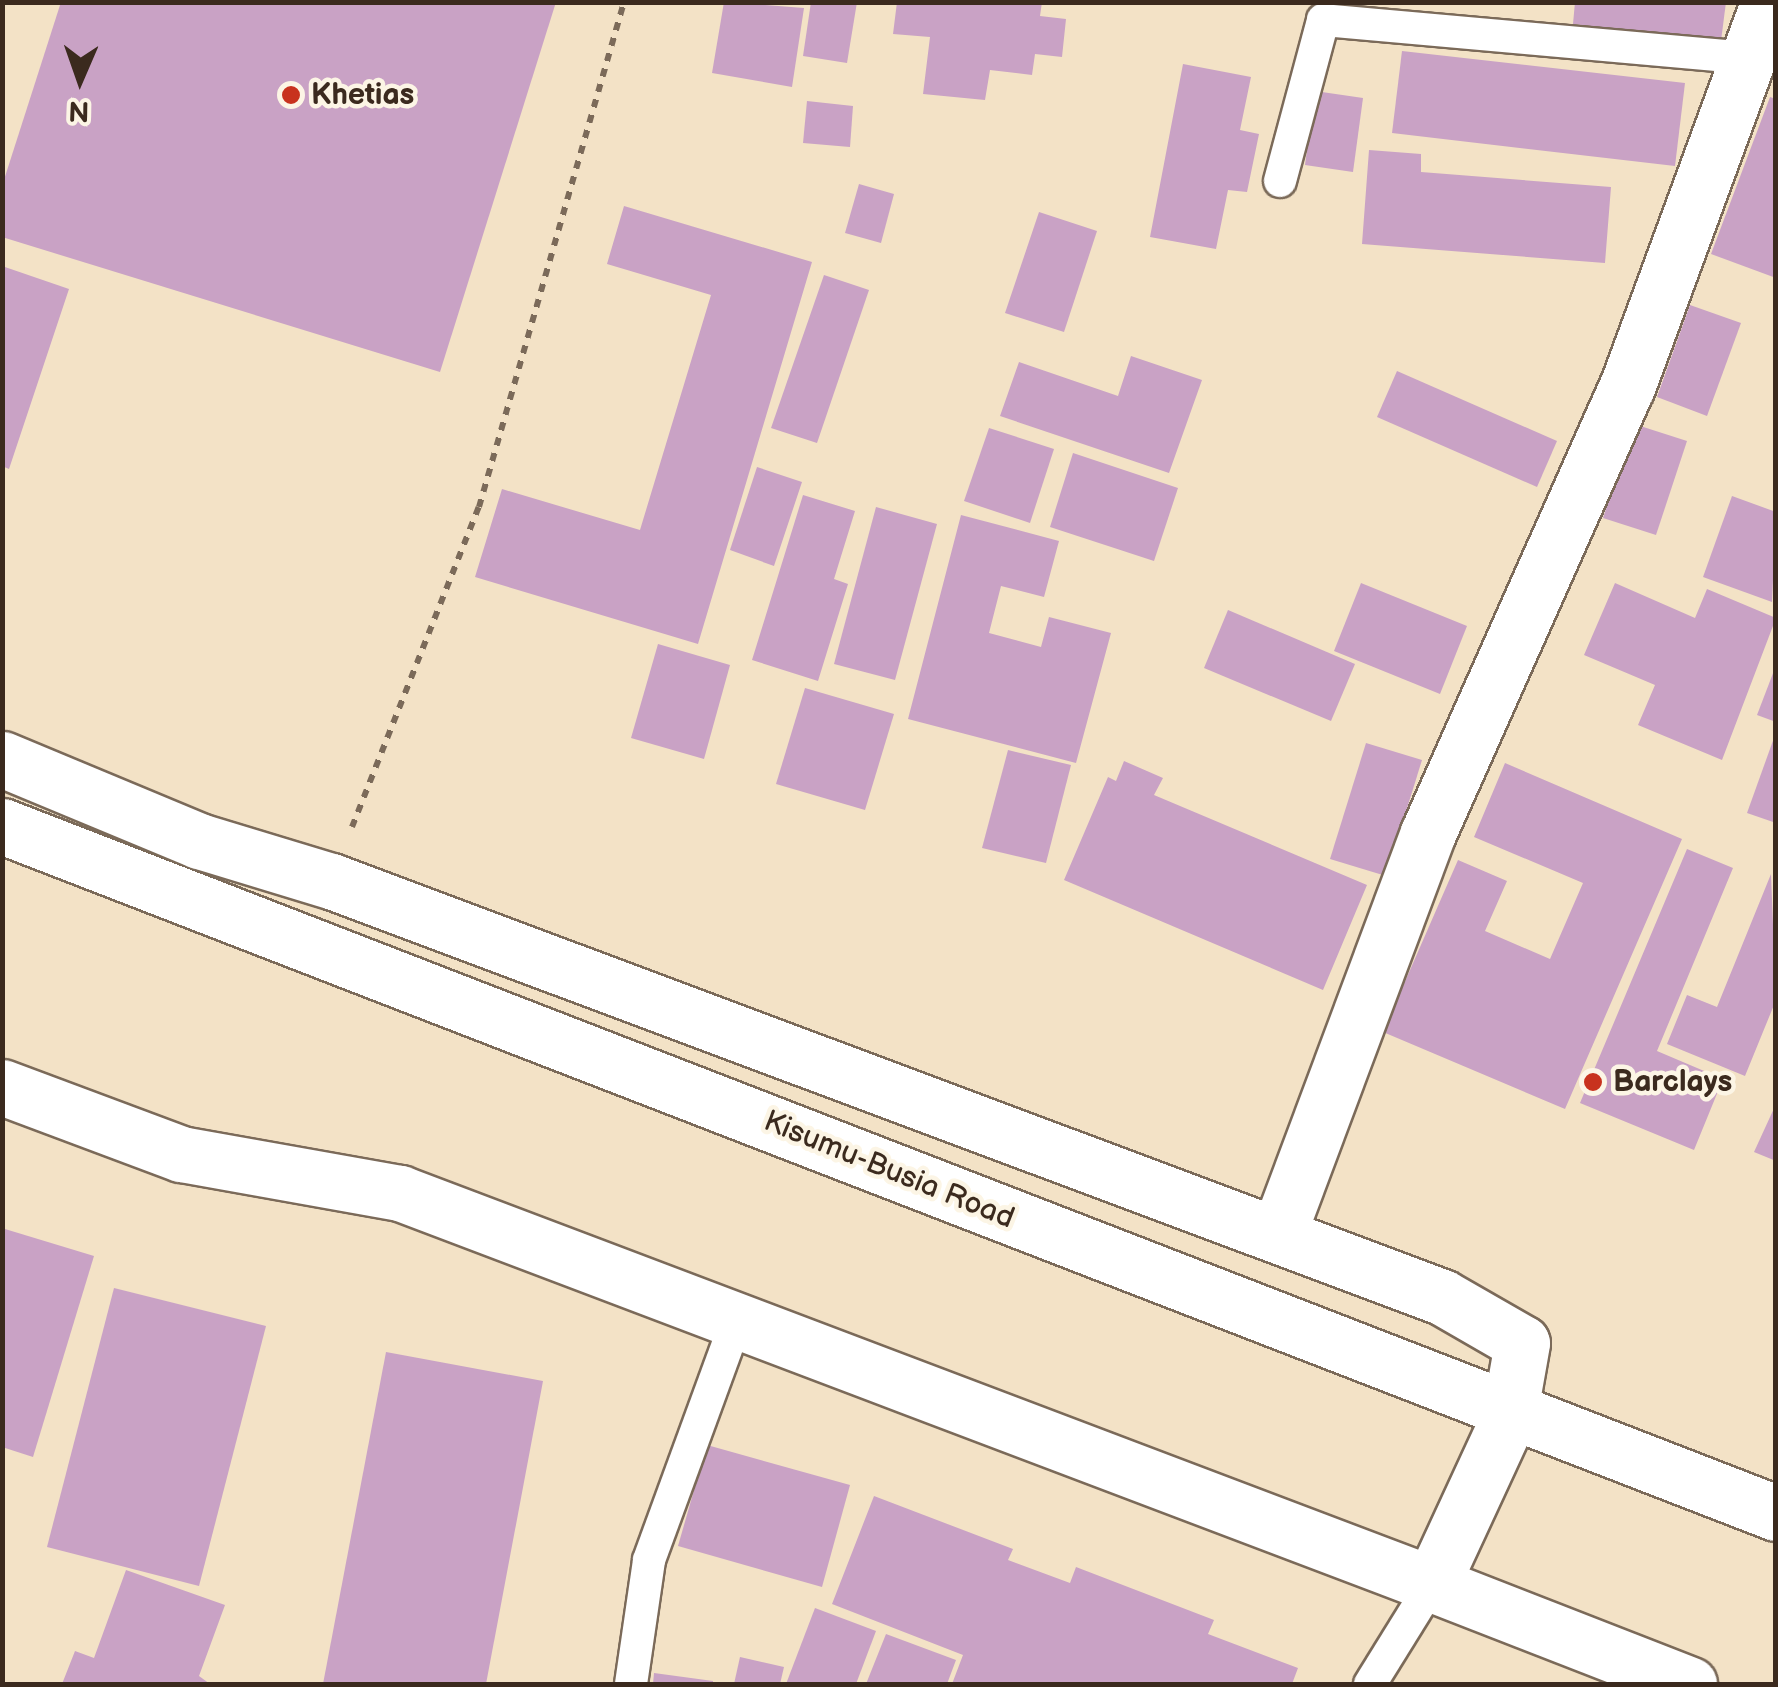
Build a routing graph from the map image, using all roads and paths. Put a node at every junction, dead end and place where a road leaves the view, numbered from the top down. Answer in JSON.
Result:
{"nodes":[{"id":1,"x":624,"y":2,"type":"edge"},
{"id":2,"x":1769,"y":2,"type":"edge"},
{"id":3,"x":1748,"y":58,"type":"junction"},
{"id":4,"x":1280,"y":180,"type":"dead end"},
{"id":5,"x":2,"y":759,"type":"edge"},
{"id":6,"x":2,"y":826,"type":"edge"},
{"id":7,"x":331,"y":881,"type":"junction"},
{"id":8,"x":2,"y":1088,"type":"edge"},
{"id":9,"x":1278,"y":1234,"type":"junction"},
{"id":10,"x":737,"y":1320,"type":"junction"},
{"id":11,"x":1509,"y":1417,"type":"junction"},
{"id":12,"x":1776,"y":1513,"type":"edge"},
{"id":13,"x":1432,"y":1584,"type":"junction"},
{"id":14,"x":631,"y":1684,"type":"edge"},
{"id":15,"x":1370,"y":1684,"type":"edge"},
{"id":16,"x":1689,"y":1684,"type":"edge"}],
"edges":[{"from":1,"to":7,"type":"path"},
{"from":2,"to":3,"type":"main road"},
{"from":3,"to":4,"type":"lane"},
{"from":3,"to":9,"type":"main road"},
{"from":5,"to":7,"type":"main road"},
{"from":6,"to":11,"type":"main road","name":"Kisumu-Busia Road"},
{"from":7,"to":9,"type":"main road"},
{"from":8,"to":10,"type":"main road"},
{"from":9,"to":11,"type":"main road"},
{"from":10,"to":13,"type":"main road"},
{"from":10,"to":14,"type":"lane"},
{"from":11,"to":12,"type":"main road","name":"Kisumu-Busia Road"},
{"from":11,"to":13,"type":"main road"},
{"from":13,"to":15,"type":"lane"},
{"from":13,"to":16,"type":"main road"}]}
